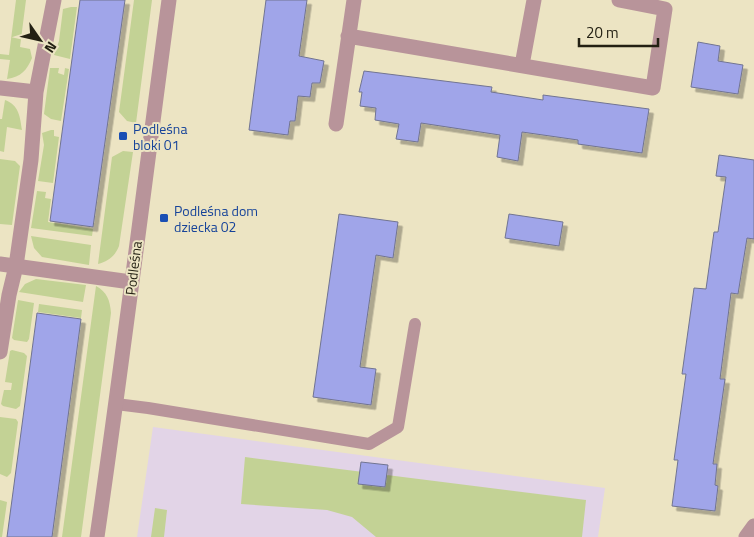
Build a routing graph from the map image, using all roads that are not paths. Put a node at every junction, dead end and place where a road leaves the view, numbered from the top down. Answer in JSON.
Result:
{"nodes":[{"id":1,"x":54,"y":0,"type":"edge"},
{"id":2,"x":169,"y":0,"type":"edge"},
{"id":3,"x":354,"y":0,"type":"edge"},
{"id":4,"x":534,"y":0,"type":"edge"},
{"id":5,"x":619,"y":0,"type":"edge"},
{"id":6,"x":348,"y":36,"type":"junction"},
{"id":7,"x":522,"y":65,"type":"junction"},
{"id":8,"x":0,"y":88,"type":"edge"},
{"id":9,"x":36,"y":92,"type":"junction"},
{"id":10,"x":336,"y":124,"type":"dead end"},
{"id":11,"x":0,"y":264,"type":"edge"},
{"id":12,"x":16,"y":266,"type":"junction"},
{"id":13,"x":131,"y":282,"type":"junction"},
{"id":14,"x":416,"y":324,"type":"dead end"},
{"id":15,"x":0,"y":352,"type":"edge"},
{"id":16,"x":116,"y":404,"type":"junction"},
{"id":17,"x":754,"y":526,"type":"edge"},
{"id":18,"x":96,"y":537,"type":"edge"},
{"id":19,"x":746,"y":537,"type":"edge"}],
"edges":[{"from":1,"to":9,"type":"street"},
{"from":2,"to":13,"type":"street","name":"Podleśna"},
{"from":3,"to":6,"type":"street"},
{"from":4,"to":7,"type":"street"},
{"from":5,"to":7,"type":"street"},
{"from":6,"to":7,"type":"street"},
{"from":6,"to":10,"type":"street"},
{"from":8,"to":9,"type":"street"},
{"from":9,"to":12,"type":"street"},
{"from":11,"to":12,"type":"street"},
{"from":12,"to":13,"type":"street"},
{"from":12,"to":15,"type":"street"},
{"from":13,"to":16,"type":"street","name":"Podleśna"},
{"from":14,"to":16,"type":"lane"},
{"from":16,"to":18,"type":"street","name":"Podleśna"},
{"from":17,"to":19,"type":"street"}]}
